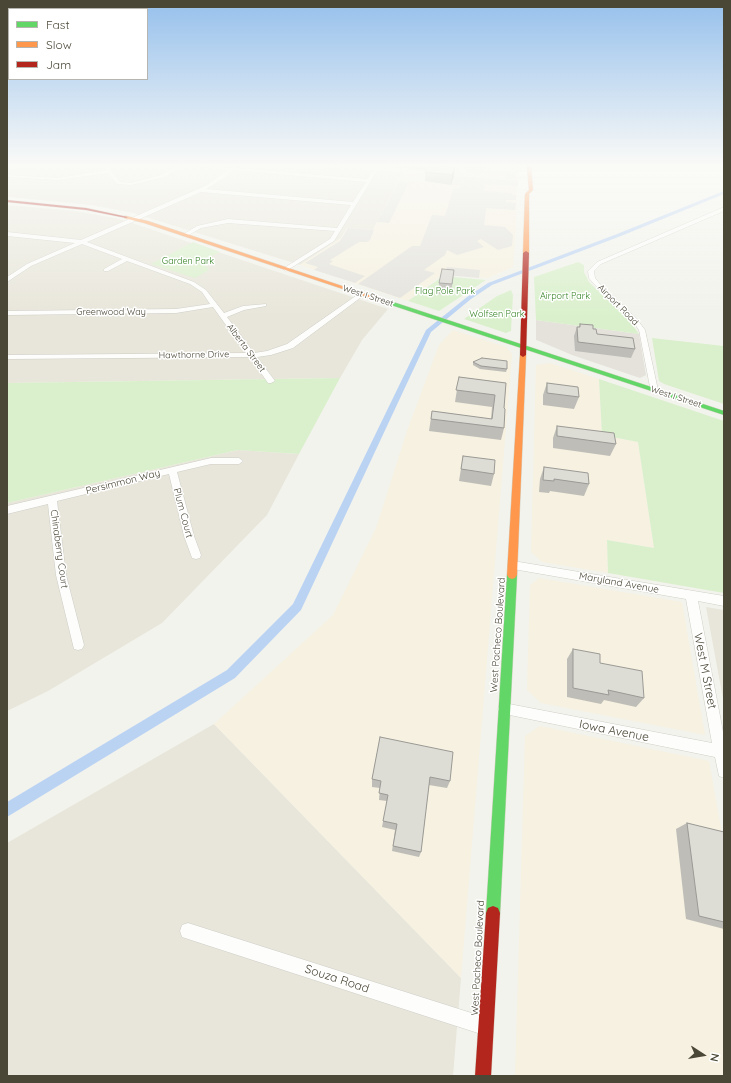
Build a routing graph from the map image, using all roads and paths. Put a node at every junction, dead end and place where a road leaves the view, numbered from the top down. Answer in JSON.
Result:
{"nodes":[{"id":1,"x":122,"y":217,"type":"edge"},
{"id":2,"x":140,"y":217,"type":"edge"},
{"id":3,"x":347,"y":217,"type":"edge"},
{"id":4,"x":526,"y":217,"type":"edge"},
{"id":5,"x":707,"y":217,"type":"edge"},
{"id":6,"x":134,"y":219,"type":"junction"},
{"id":7,"x":339,"y":230,"type":"junction"},
{"id":8,"x":7,"y":234,"type":"edge"},
{"id":9,"x":185,"y":235,"type":"junction"},
{"id":10,"x":82,"y":242,"type":"junction"},
{"id":11,"x":126,"y":259,"type":"junction"},
{"id":12,"x":286,"y":269,"type":"junction"},
{"id":13,"x":106,"y":270,"type":"dead end"},
{"id":14,"x":7,"y":273,"type":"edge"},
{"id":15,"x":15,"y":274,"type":"junction"},
{"id":16,"x":7,"y":280,"type":"edge"},
{"id":17,"x":362,"y":294,"type":"junction"},
{"id":18,"x":214,"y":305,"type":"junction"},
{"id":19,"x":264,"y":305,"type":"dead end"},
{"id":20,"x":7,"y":313,"type":"edge"},
{"id":21,"x":222,"y":316,"type":"junction"},
{"id":22,"x":524,"y":347,"type":"junction"},
{"id":23,"x":251,"y":355,"type":"junction"},
{"id":24,"x":7,"y":357,"type":"edge"},
{"id":25,"x":271,"y":381,"type":"dead end"},
{"id":26,"x":654,"y":390,"type":"junction"},
{"id":27,"x":724,"y":413,"type":"edge"},
{"id":28,"x":239,"y":461,"type":"dead end"},
{"id":29,"x":172,"y":470,"type":"junction"},
{"id":30,"x":52,"y":499,"type":"junction"},
{"id":31,"x":7,"y":510,"type":"edge"},
{"id":32,"x":196,"y":555,"type":"dead end"},
{"id":33,"x":513,"y":565,"type":"junction"},
{"id":34,"x":691,"y":595,"type":"junction"},
{"id":35,"x":724,"y":601,"type":"edge"},
{"id":36,"x":78,"y":646,"type":"dead end"},
{"id":37,"x":504,"y":709,"type":"junction"},
{"id":38,"x":722,"y":752,"type":"edge"},
{"id":39,"x":724,"y":770,"type":"edge"},
{"id":40,"x":188,"y":931,"type":"dead end"},
{"id":41,"x":486,"y":1026,"type":"junction"},
{"id":42,"x":483,"y":1076,"type":"edge"}],
"edges":[{"from":1,"to":6,"type":"main road","name":"West I Street"},
{"from":2,"to":6,"type":"street"},
{"from":3,"to":7,"type":"street"},
{"from":4,"to":22,"type":"main road","name":"West Pacheco Boulevard"},
{"from":5,"to":26,"type":"street","name":"Airport Road"},
{"from":6,"to":9,"type":"main road","name":"West I Street"},
{"from":6,"to":10,"type":"street"},
{"from":7,"to":9,"type":"street"},
{"from":7,"to":12,"type":"street"},
{"from":8,"to":10,"type":"street","name":"Alberta Street"},
{"from":9,"to":12,"type":"main road","name":"West I Street"},
{"from":10,"to":11,"type":"street","name":"Alberta Street"},
{"from":10,"to":15,"type":"street"},
{"from":11,"to":13,"type":"street"},
{"from":11,"to":18,"type":"street","name":"Alberta Street"},
{"from":12,"to":17,"type":"main road","name":"West I Street"},
{"from":14,"to":15,"type":"street"},
{"from":15,"to":16,"type":"street"},
{"from":17,"to":22,"type":"main road","name":"West I Street"},
{"from":17,"to":23,"type":"street","name":"Hawthorne Drive"},
{"from":18,"to":20,"type":"street","name":"Greenwood Way"},
{"from":18,"to":21,"type":"street","name":"Alberta Street"},
{"from":19,"to":21,"type":"street","name":"Alberta Street"},
{"from":21,"to":23,"type":"street","name":"Alberta Street"},
{"from":22,"to":26,"type":"main road","name":"West I Street"},
{"from":22,"to":33,"type":"main road","name":"West Pacheco Boulevard"},
{"from":23,"to":24,"type":"street","name":"Hawthorne Drive"},
{"from":23,"to":25,"type":"street","name":"Alberta Street"},
{"from":26,"to":27,"type":"main road","name":"West I Street"},
{"from":28,"to":29,"type":"street","name":"Persimmon Way"},
{"from":29,"to":30,"type":"street","name":"Persimmon Way"},
{"from":29,"to":32,"type":"street","name":"Plum Court"},
{"from":30,"to":31,"type":"street","name":"Persimmon Way"},
{"from":30,"to":36,"type":"street","name":"Chinaberry Court"},
{"from":33,"to":34,"type":"street","name":"Maryland Avenue"},
{"from":33,"to":37,"type":"main road","name":"West Pacheco Boulevard"},
{"from":34,"to":35,"type":"street","name":"Maryland Avenue"},
{"from":34,"to":38,"type":"street","name":"West M Street"},
{"from":37,"to":38,"type":"street","name":"Iowa Avenue"},
{"from":37,"to":41,"type":"main road","name":"West Pacheco Boulevard"},
{"from":38,"to":39,"type":"street","name":"West M Street"},
{"from":40,"to":41,"type":"street","name":"Souza Road"},
{"from":41,"to":42,"type":"main road","name":"West Pacheco Boulevard"}]}
